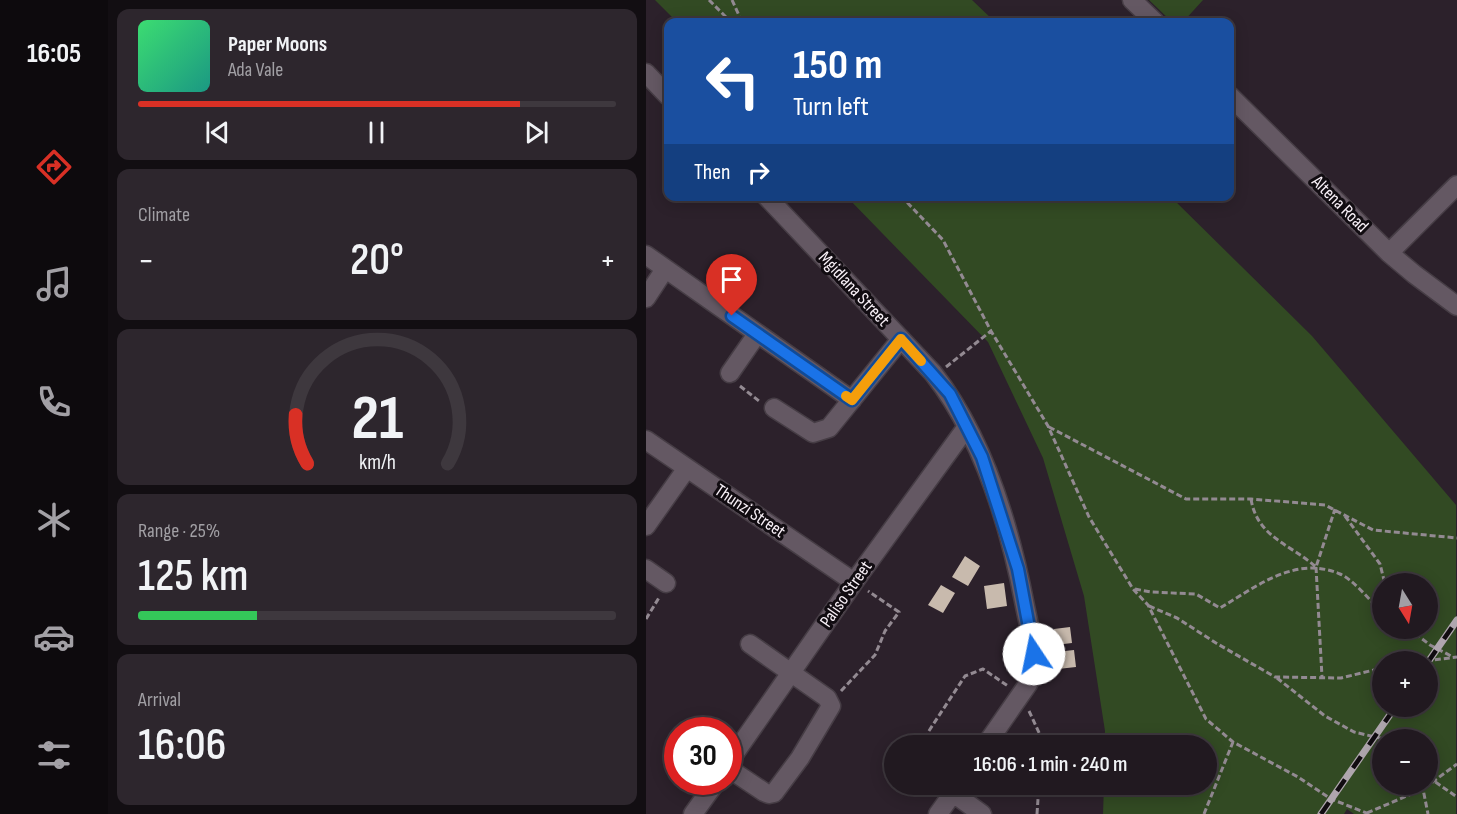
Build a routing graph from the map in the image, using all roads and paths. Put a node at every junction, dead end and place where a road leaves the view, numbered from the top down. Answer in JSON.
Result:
{"nodes":[{"id":1,"x":709,"y":0,"type":"edge"},
{"id":2,"x":732,"y":0,"type":"edge"},
{"id":3,"x":1132,"y":0,"type":"edge"},
{"id":4,"x":727,"y":18,"type":"edge"},
{"id":5,"x":740,"y":18,"type":"edge"},
{"id":6,"x":1151,"y":18,"type":"edge"},
{"id":7,"x":646,"y":73,"type":"edge"},
{"id":8,"x":664,"y":92,"type":"edge"},
{"id":9,"x":1234,"y":100,"type":"edge"},
{"id":10,"x":1456,"y":185,"type":"edge"},
{"id":11,"x":771,"y":201,"type":"edge"},
{"id":12,"x":906,"y":201,"type":"edge"},
{"id":13,"x":1389,"y":253,"type":"junction"},
{"id":14,"x":646,"y":255,"type":"edge"},
{"id":15,"x":665,"y":269,"type":"junction"},
{"id":16,"x":646,"y":298,"type":"edge"},
{"id":17,"x":1456,"y":306,"type":"edge"},
{"id":18,"x":991,"y":331,"type":"junction"},
{"id":19,"x":757,"y":334,"type":"junction"},
{"id":20,"x":901,"y":339,"type":"junction"},
{"id":21,"x":730,"y":373,"type":"joint"},
{"id":22,"x":933,"y":373,"type":"junction"},
{"id":23,"x":852,"y":400,"type":"junction"},
{"id":24,"x":774,"y":408,"type":"joint"},
{"id":25,"x":1048,"y":426,"type":"junction"},
{"id":26,"x":967,"y":428,"type":"junction"},
{"id":27,"x":646,"y":440,"type":"edge"},
{"id":28,"x":687,"y":468,"type":"junction"},
{"id":29,"x":1251,"y":499,"type":"junction"},
{"id":30,"x":1334,"y":509,"type":"junction"},
{"id":31,"x":1344,"y":514,"type":"junction"},
{"id":32,"x":646,"y":526,"type":"edge"},
{"id":33,"x":1456,"y":538,"type":"edge"},
{"id":34,"x":1316,"y":567,"type":"junction"},
{"id":35,"x":646,"y":569,"type":"edge"},
{"id":36,"x":1382,"y":573,"type":"edge"},
{"id":37,"x":854,"y":582,"type":"junction"},
{"id":38,"x":666,"y":584,"type":"joint"},
{"id":39,"x":1133,"y":589,"type":"junction"},
{"id":40,"x":1372,"y":603,"type":"edge"},
{"id":41,"x":1148,"y":605,"type":"junction"},
{"id":42,"x":646,"y":619,"type":"edge"},
{"id":43,"x":1422,"y":639,"type":"edge"},
{"id":44,"x":750,"y":644,"type":"dead end"},
{"id":45,"x":1455,"y":657,"type":"edge"},
{"id":46,"x":1438,"y":659,"type":"edge"},
{"id":47,"x":1372,"y":670,"type":"edge"},
{"id":48,"x":791,"y":673,"type":"junction"},
{"id":49,"x":1275,"y":677,"type":"junction"},
{"id":50,"x":1322,"y":677,"type":"junction"},
{"id":51,"x":1021,"y":694,"type":"junction"},
{"id":52,"x":830,"y":702,"type":"junction"},
{"id":53,"x":926,"y":735,"type":"edge"},
{"id":54,"x":993,"y":735,"type":"edge"},
{"id":55,"x":1040,"y":735,"type":"edge"},
{"id":56,"x":1372,"y":736,"type":"edge"},
{"id":57,"x":1233,"y":742,"type":"junction"},
{"id":58,"x":742,"y":743,"type":"edge"},
{"id":59,"x":1456,"y":764,"type":"edge"},
{"id":60,"x":742,"y":777,"type":"edge"},
{"id":61,"x":1438,"y":778,"type":"edge"},
{"id":62,"x":1438,"y":784,"type":"edge"},
{"id":63,"x":707,"y":795,"type":"edge"},
{"id":64,"x":952,"y":795,"type":"edge"},
{"id":65,"x":962,"y":795,"type":"edge"},
{"id":66,"x":1038,"y":795,"type":"edge"},
{"id":67,"x":1406,"y":795,"type":"edge"},
{"id":68,"x":1424,"y":795,"type":"edge"},
{"id":69,"x":1456,"y":797,"type":"edge"},
{"id":70,"x":1368,"y":813,"type":"edge"},
{"id":71,"x":693,"y":814,"type":"edge"},
{"id":72,"x":938,"y":814,"type":"edge"},
{"id":73,"x":982,"y":814,"type":"edge"},
{"id":74,"x":1037,"y":814,"type":"edge"},
{"id":75,"x":1204,"y":814,"type":"edge"},
{"id":76,"x":1428,"y":814,"type":"edge"}],
"edges":[{"from":1,"to":4,"type":"path"},
{"from":2,"to":5,"type":"path"},
{"from":3,"to":6,"type":"street"},
{"from":7,"to":8,"type":"street"},
{"from":9,"to":13,"type":"street","name":"Altena Road"},
{"from":10,"to":13,"type":"street"},
{"from":11,"to":20,"type":"street","name":"Mgidlana Street"},
{"from":12,"to":18,"type":"path"},
{"from":13,"to":17,"type":"street","name":"Altena Road"},
{"from":14,"to":15,"type":"street"},
{"from":15,"to":16,"type":"street"},
{"from":15,"to":19,"type":"street"},
{"from":18,"to":22,"type":"path"},
{"from":18,"to":25,"type":"path"},
{"from":19,"to":21,"type":"street"},
{"from":19,"to":23,"type":"street"},
{"from":20,"to":22,"type":"street","name":"Mgidlana Street"},
{"from":20,"to":23,"type":"street"},
{"from":21,"to":24,"type":"path"},
{"from":22,"to":26,"type":"street","name":"Mgidlana Street"},
{"from":23,"to":24,"type":"street"},
{"from":25,"to":29,"type":"path"},
{"from":25,"to":39,"type":"path"},
{"from":26,"to":37,"type":"street","name":"Paliso Street"},
{"from":26,"to":51,"type":"street","name":"Mgidlana Street"},
{"from":27,"to":28,"type":"street","name":"Thunzi Street"},
{"from":28,"to":32,"type":"street"},
{"from":28,"to":37,"type":"street","name":"Thunzi Street"},
{"from":29,"to":30,"type":"path"},
{"from":29,"to":34,"type":"path"},
{"from":30,"to":31,"type":"path"},
{"from":30,"to":34,"type":"path"},
{"from":31,"to":33,"type":"path"},
{"from":31,"to":36,"type":"path"},
{"from":34,"to":39,"type":"path"},
{"from":34,"to":40,"type":"path"},
{"from":34,"to":50,"type":"path"},
{"from":35,"to":38,"type":"street"},
{"from":37,"to":48,"type":"street","name":"Paliso Street"},
{"from":37,"to":52,"type":"path"},
{"from":38,"to":42,"type":"path"},
{"from":39,"to":41,"type":"path"},
{"from":41,"to":49,"type":"path"},
{"from":41,"to":57,"type":"path"},
{"from":43,"to":45,"type":"path"},
{"from":44,"to":48,"type":"street"},
{"from":45,"to":46,"type":"path"},
{"from":47,"to":50,"type":"path"},
{"from":48,"to":52,"type":"street"},
{"from":48,"to":58,"type":"street","name":"Paliso Street"},
{"from":49,"to":50,"type":"path"},
{"from":49,"to":56,"type":"path"},
{"from":51,"to":53,"type":"path"},
{"from":51,"to":54,"type":"street","name":"Mgidlana Street"},
{"from":51,"to":55,"type":"path"},
{"from":52,"to":60,"type":"street"},
{"from":57,"to":70,"type":"path"},
{"from":57,"to":75,"type":"path"},
{"from":59,"to":61,"type":"path"},
{"from":62,"to":69,"type":"path"},
{"from":63,"to":71,"type":"street"},
{"from":64,"to":72,"type":"street"},
{"from":65,"to":73,"type":"street"},
{"from":66,"to":74,"type":"path"},
{"from":67,"to":70,"type":"path"},
{"from":68,"to":76,"type":"path"}]}
